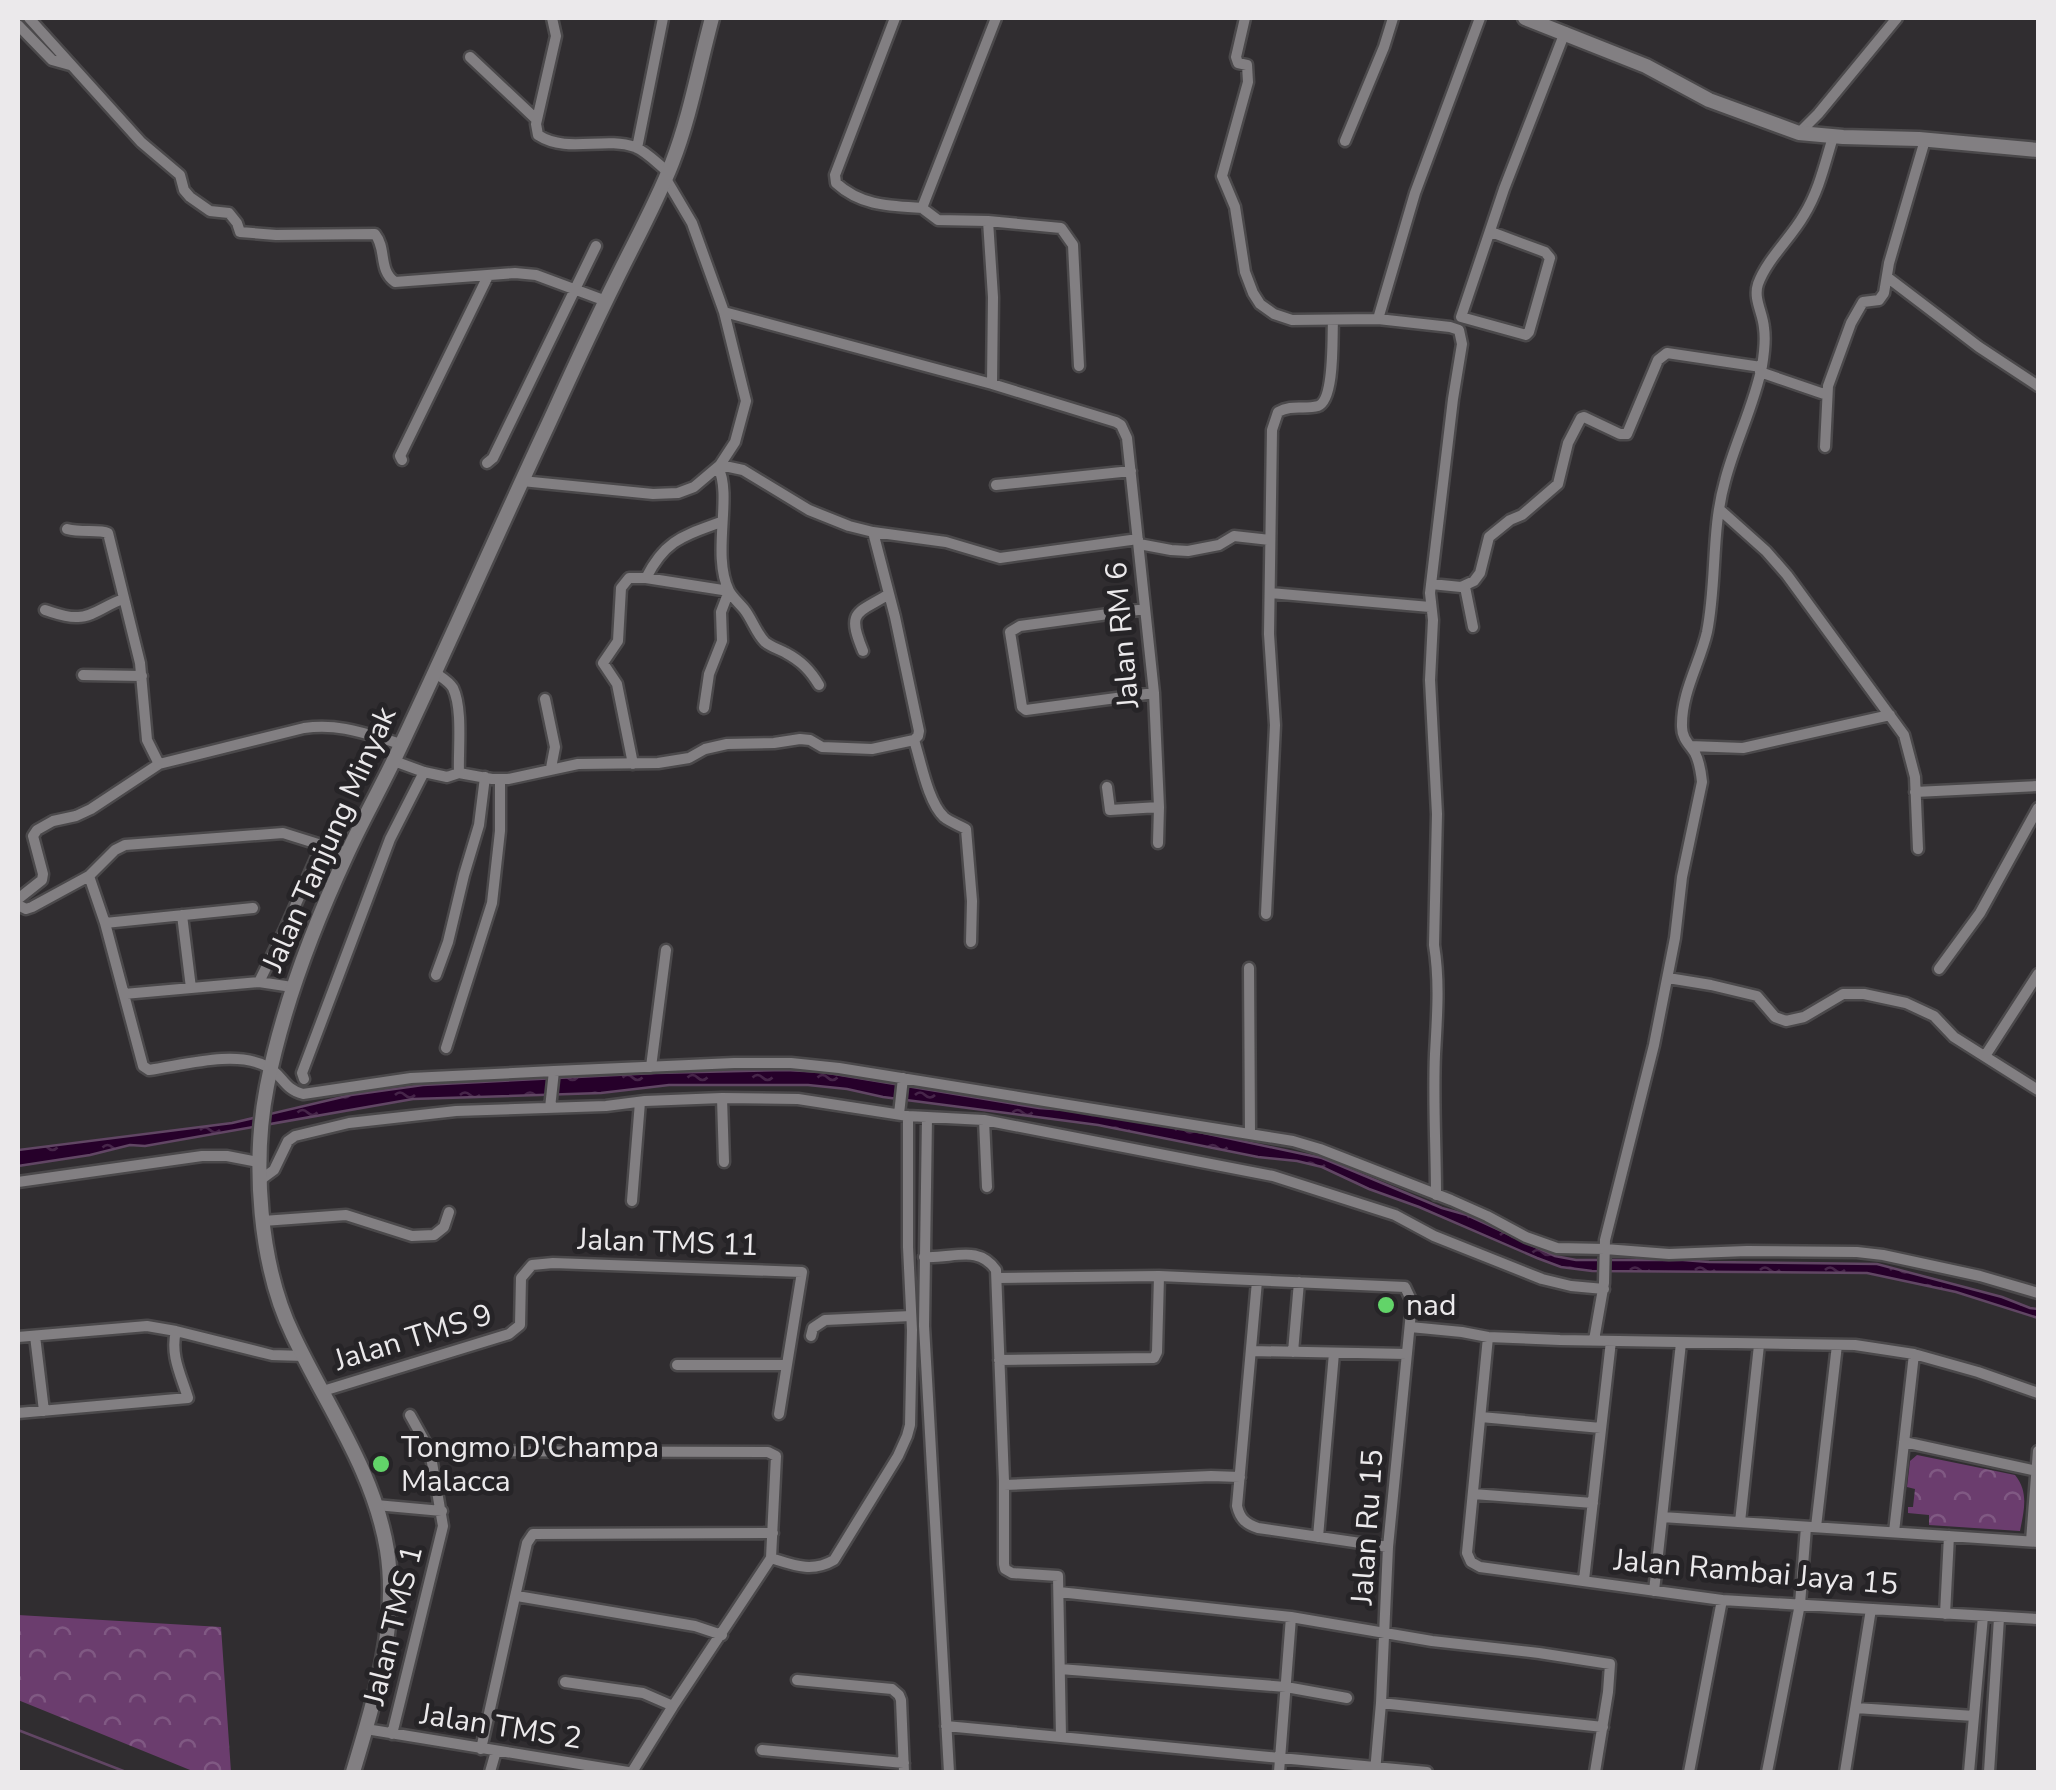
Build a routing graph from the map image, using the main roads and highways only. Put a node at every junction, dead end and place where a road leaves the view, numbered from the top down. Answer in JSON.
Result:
{"nodes":[{"id":1,"x":712,"y":18,"type":"edge"},
{"id":2,"x":1525,"y":18,"type":"edge"},
{"id":3,"x":2038,"y":150,"type":"edge"},
{"id":4,"x":353,"y":1772,"type":"edge"}],
"edges":[{"from":1,"to":4,"type":"main road","name":"Jalan Tanjung Minyak"},
{"from":2,"to":3,"type":"main road"}]}
